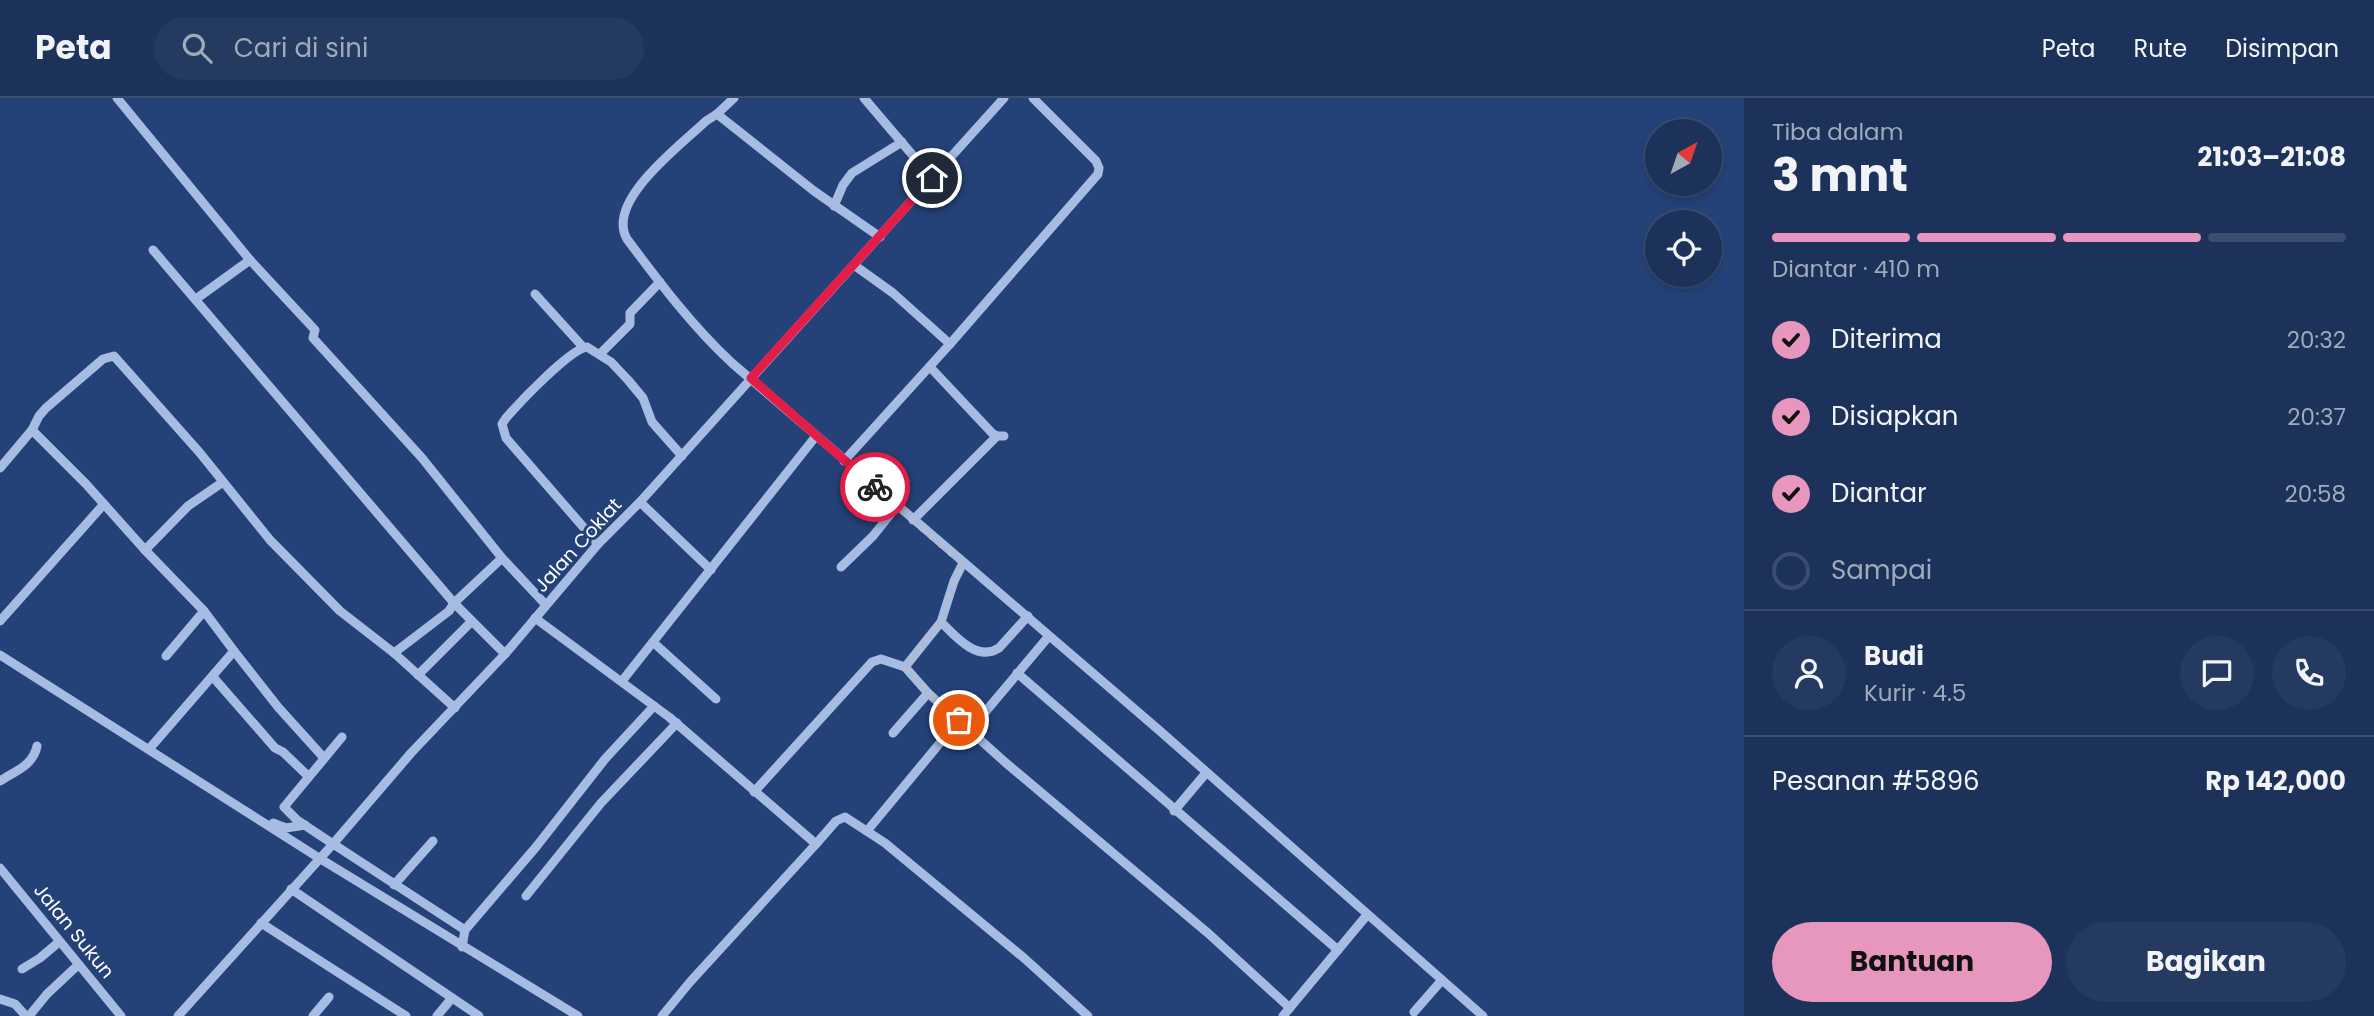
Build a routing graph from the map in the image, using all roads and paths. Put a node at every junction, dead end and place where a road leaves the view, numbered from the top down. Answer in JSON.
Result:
{"nodes":[{"id":1,"x":734,"y":98,"type":"edge"},
{"id":2,"x":864,"y":98,"type":"edge"},
{"id":3,"x":1004,"y":98,"type":"edge"},
{"id":4,"x":1033,"y":98,"type":"edge"},
{"id":5,"x":120,"y":102,"type":"edge"},
{"id":6,"x":717,"y":114,"type":"junction"},
{"id":7,"x":902,"y":142,"type":"junction"},
{"id":8,"x":932,"y":178,"type":"junction"},
{"id":9,"x":834,"y":206,"type":"junction"},
{"id":10,"x":880,"y":237,"type":"junction"},
{"id":11,"x":153,"y":250,"type":"dead end"},
{"id":12,"x":250,"y":260,"type":"junction"},
{"id":13,"x":854,"y":265,"type":"junction"},
{"id":14,"x":660,"y":282,"type":"junction"},
{"id":15,"x":535,"y":294,"type":"dead end"},
{"id":16,"x":196,"y":299,"type":"junction"},
{"id":17,"x":950,"y":344,"type":"junction"},
{"id":18,"x":583,"y":347,"type":"junction"},
{"id":19,"x":600,"y":354,"type":"junction"},
{"id":20,"x":930,"y":368,"type":"junction"},
{"id":21,"x":751,"y":378,"type":"junction"},
{"id":22,"x":32,"y":430,"type":"junction"},
{"id":23,"x":816,"y":436,"type":"junction"},
{"id":24,"x":682,"y":456,"type":"junction"},
{"id":25,"x":845,"y":461,"type":"junction"},
{"id":26,"x":0,"y":468,"type":"edge"},
{"id":27,"x":223,"y":482,"type":"junction"},
{"id":28,"x":640,"y":502,"type":"junction"},
{"id":29,"x":104,"y":503,"type":"junction"},
{"id":30,"x":897,"y":506,"type":"junction"},
{"id":31,"x":913,"y":520,"type":"junction"},
{"id":32,"x":598,"y":544,"type":"junction"},
{"id":33,"x":145,"y":550,"type":"junction"},
{"id":34,"x":500,"y":559,"type":"junction"},
{"id":35,"x":963,"y":563,"type":"junction"},
{"id":36,"x":841,"y":567,"type":"dead end"},
{"id":37,"x":711,"y":570,"type":"junction"},
{"id":38,"x":454,"y":603,"type":"junction"},
{"id":39,"x":546,"y":605,"type":"junction"},
{"id":40,"x":204,"y":611,"type":"junction"},
{"id":41,"x":1028,"y":616,"type":"junction"},
{"id":42,"x":536,"y":618,"type":"junction"},
{"id":43,"x":0,"y":621,"type":"edge"},
{"id":44,"x":471,"y":622,"type":"junction"},
{"id":45,"x":941,"y":622,"type":"junction"},
{"id":46,"x":1049,"y":636,"type":"junction"},
{"id":47,"x":654,"y":643,"type":"junction"},
{"id":48,"x":234,"y":651,"type":"junction"},
{"id":49,"x":394,"y":653,"type":"junction"},
{"id":50,"x":505,"y":654,"type":"junction"},
{"id":51,"x":0,"y":655,"type":"edge"},
{"id":52,"x":166,"y":656,"type":"dead end"},
{"id":53,"x":905,"y":667,"type":"junction"},
{"id":54,"x":1017,"y":673,"type":"junction"},
{"id":55,"x":418,"y":675,"type":"junction"},
{"id":56,"x":213,"y":677,"type":"junction"},
{"id":57,"x":622,"y":681,"type":"junction"},
{"id":58,"x":928,"y":692,"type":"junction"},
{"id":59,"x":716,"y":699,"type":"dead end"},
{"id":60,"x":654,"y":706,"type":"junction"},
{"id":61,"x":455,"y":708,"type":"junction"},
{"id":62,"x":959,"y":720,"type":"junction"},
{"id":63,"x":677,"y":723,"type":"junction"},
{"id":64,"x":970,"y":730,"type":"junction"},
{"id":65,"x":894,"y":733,"type":"dead end"},
{"id":66,"x":342,"y":737,"type":"dead end"},
{"id":67,"x":37,"y":746,"type":"dead end"},
{"id":68,"x":150,"y":748,"type":"junction"},
{"id":69,"x":324,"y":758,"type":"junction"},
{"id":70,"x":1206,"y":773,"type":"junction"},
{"id":71,"x":308,"y":776,"type":"junction"},
{"id":72,"x":0,"y":781,"type":"edge"},
{"id":73,"x":754,"y":792,"type":"junction"},
{"id":74,"x":218,"y":793,"type":"junction"},
{"id":75,"x":1174,"y":811,"type":"junction"},
{"id":76,"x":305,"y":825,"type":"junction"},
{"id":77,"x":867,"y":831,"type":"junction"},
{"id":78,"x":433,"y":841,"type":"dead end"},
{"id":79,"x":333,"y":844,"type":"junction"},
{"id":80,"x":816,"y":844,"type":"junction"},
{"id":81,"x":319,"y":858,"type":"junction"},
{"id":82,"x":0,"y":868,"type":"edge"},
{"id":83,"x":394,"y":885,"type":"junction"},
{"id":84,"x":291,"y":889,"type":"junction"},
{"id":85,"x":526,"y":896,"type":"dead end"},
{"id":86,"x":1367,"y":915,"type":"junction"},
{"id":87,"x":261,"y":923,"type":"junction"},
{"id":88,"x":465,"y":930,"type":"junction"},
{"id":89,"x":59,"y":942,"type":"junction"},
{"id":90,"x":462,"y":947,"type":"junction"},
{"id":91,"x":1338,"y":950,"type":"junction"},
{"id":92,"x":78,"y":965,"type":"junction"},
{"id":93,"x":22,"y":969,"type":"dead end"},
{"id":94,"x":1442,"y":980,"type":"junction"},
{"id":95,"x":329,"y":997,"type":"dead end"},
{"id":96,"x":452,"y":998,"type":"junction"},
{"id":97,"x":0,"y":999,"type":"edge"},
{"id":98,"x":1290,"y":1007,"type":"junction"},
{"id":99,"x":1415,"y":1012,"type":"dead end"},
{"id":100,"x":27,"y":1016,"type":"edge"},
{"id":101,"x":121,"y":1016,"type":"edge"},
{"id":102,"x":177,"y":1016,"type":"edge"},
{"id":103,"x":313,"y":1016,"type":"edge"},
{"id":104,"x":406,"y":1016,"type":"edge"},
{"id":105,"x":437,"y":1016,"type":"edge"},
{"id":106,"x":479,"y":1016,"type":"edge"},
{"id":107,"x":578,"y":1016,"type":"edge"},
{"id":108,"x":662,"y":1016,"type":"edge"},
{"id":109,"x":1088,"y":1016,"type":"edge"},
{"id":110,"x":1283,"y":1016,"type":"edge"},
{"id":111,"x":1483,"y":1016,"type":"edge"}],
"edges":[{"from":1,"to":6,"type":"street"},
{"from":2,"to":7,"type":"street"},
{"from":3,"to":8,"type":"street","name":"Jalan Coklat"},
{"from":4,"to":17,"type":"street"},
{"from":5,"to":12,"type":"street"},
{"from":6,"to":9,"type":"street"},
{"from":6,"to":14,"type":"street"},
{"from":7,"to":8,"type":"street"},
{"from":7,"to":9,"type":"street"},
{"from":8,"to":10,"type":"street","name":"Jalan Coklat"},
{"from":9,"to":10,"type":"street"},
{"from":10,"to":13,"type":"street","name":"Jalan Coklat"},
{"from":11,"to":16,"type":"street"},
{"from":12,"to":16,"type":"street"},
{"from":12,"to":34,"type":"street"},
{"from":13,"to":17,"type":"street"},
{"from":13,"to":21,"type":"street","name":"Jalan Coklat"},
{"from":14,"to":19,"type":"street"},
{"from":14,"to":21,"type":"street"},
{"from":15,"to":18,"type":"street"},
{"from":16,"to":38,"type":"street"},
{"from":17,"to":20,"type":"street"},
{"from":18,"to":19,"type":"street"},
{"from":18,"to":32,"type":"street"},
{"from":19,"to":24,"type":"street"},
{"from":20,"to":25,"type":"street"},
{"from":20,"to":31,"type":"street"},
{"from":21,"to":23,"type":"street"},
{"from":21,"to":24,"type":"street","name":"Jalan Coklat"},
{"from":22,"to":26,"type":"street"},
{"from":22,"to":27,"type":"street"},
{"from":22,"to":29,"type":"street"},
{"from":23,"to":25,"type":"street"},
{"from":23,"to":37,"type":"street"},
{"from":24,"to":28,"type":"street","name":"Jalan Coklat"},
{"from":25,"to":30,"type":"street"},
{"from":27,"to":33,"type":"street"},
{"from":27,"to":49,"type":"street"},
{"from":28,"to":32,"type":"street","name":"Jalan Coklat"},
{"from":28,"to":37,"type":"street"},
{"from":29,"to":33,"type":"street"},
{"from":29,"to":43,"type":"street"},
{"from":30,"to":31,"type":"street"},
{"from":30,"to":36,"type":"street"},
{"from":31,"to":35,"type":"street"},
{"from":32,"to":39,"type":"street","name":"Jalan Coklat"},
{"from":33,"to":40,"type":"street"},
{"from":34,"to":38,"type":"street"},
{"from":34,"to":39,"type":"street"},
{"from":35,"to":41,"type":"street"},
{"from":35,"to":45,"type":"street"},
{"from":37,"to":47,"type":"street"},
{"from":38,"to":44,"type":"street"},
{"from":38,"to":49,"type":"street"},
{"from":39,"to":42,"type":"street","name":"Jalan Coklat"},
{"from":40,"to":48,"type":"street"},
{"from":40,"to":52,"type":"street"},
{"from":41,"to":45,"type":"street"},
{"from":41,"to":46,"type":"street"},
{"from":42,"to":50,"type":"street","name":"Jalan Coklat"},
{"from":42,"to":57,"type":"street"},
{"from":44,"to":50,"type":"street"},
{"from":44,"to":55,"type":"street"},
{"from":45,"to":53,"type":"street"},
{"from":46,"to":54,"type":"street"},
{"from":46,"to":70,"type":"street"},
{"from":47,"to":57,"type":"street"},
{"from":47,"to":59,"type":"street"},
{"from":48,"to":56,"type":"street"},
{"from":48,"to":69,"type":"street"},
{"from":49,"to":55,"type":"street"},
{"from":50,"to":61,"type":"street","name":"Jalan Coklat"},
{"from":51,"to":68,"type":"street"},
{"from":53,"to":58,"type":"street"},
{"from":53,"to":73,"type":"street"},
{"from":54,"to":64,"type":"street"},
{"from":54,"to":75,"type":"street"},
{"from":55,"to":61,"type":"street"},
{"from":56,"to":68,"type":"street"},
{"from":56,"to":71,"type":"street"},
{"from":57,"to":60,"type":"street"},
{"from":58,"to":62,"type":"street"},
{"from":58,"to":65,"type":"street"},
{"from":60,"to":63,"type":"street"},
{"from":60,"to":88,"type":"street"},
{"from":61,"to":79,"type":"street","name":"Jalan Coklat"},
{"from":62,"to":64,"type":"street"},
{"from":62,"to":77,"type":"street"},
{"from":63,"to":73,"type":"street"},
{"from":63,"to":85,"type":"street"},
{"from":64,"to":98,"type":"street"},
{"from":66,"to":69,"type":"street"},
{"from":67,"to":72,"type":"street"},
{"from":68,"to":74,"type":"street"},
{"from":69,"to":71,"type":"street"},
{"from":70,"to":75,"type":"street"},
{"from":70,"to":86,"type":"street"},
{"from":71,"to":76,"type":"street"},
{"from":73,"to":80,"type":"street"},
{"from":74,"to":76,"type":"street"},
{"from":74,"to":81,"type":"street"},
{"from":75,"to":91,"type":"street"},
{"from":76,"to":79,"type":"street"},
{"from":77,"to":80,"type":"street"},
{"from":77,"to":109,"type":"street"},
{"from":78,"to":83,"type":"street"},
{"from":79,"to":81,"type":"street","name":"Jalan Coklat"},
{"from":79,"to":83,"type":"street"},
{"from":80,"to":108,"type":"street"},
{"from":81,"to":84,"type":"street","name":"Jalan Coklat"},
{"from":81,"to":90,"type":"street"},
{"from":82,"to":89,"type":"street","name":"Jalan Sukun"},
{"from":83,"to":88,"type":"street"},
{"from":84,"to":87,"type":"street","name":"Jalan Coklat"},
{"from":84,"to":96,"type":"street"},
{"from":86,"to":91,"type":"street"},
{"from":86,"to":94,"type":"street"},
{"from":87,"to":102,"type":"street","name":"Jalan Coklat"},
{"from":87,"to":104,"type":"street"},
{"from":88,"to":90,"type":"street"},
{"from":89,"to":92,"type":"street","name":"Jalan Sukun"},
{"from":89,"to":93,"type":"street"},
{"from":90,"to":107,"type":"street"},
{"from":91,"to":98,"type":"street"},
{"from":92,"to":100,"type":"street"},
{"from":92,"to":101,"type":"street","name":"Jalan Sukun"},
{"from":94,"to":99,"type":"street"},
{"from":94,"to":111,"type":"street"},
{"from":95,"to":103,"type":"street"},
{"from":96,"to":105,"type":"street"},
{"from":96,"to":106,"type":"street"},
{"from":97,"to":100,"type":"street"},
{"from":98,"to":110,"type":"street"}]}
